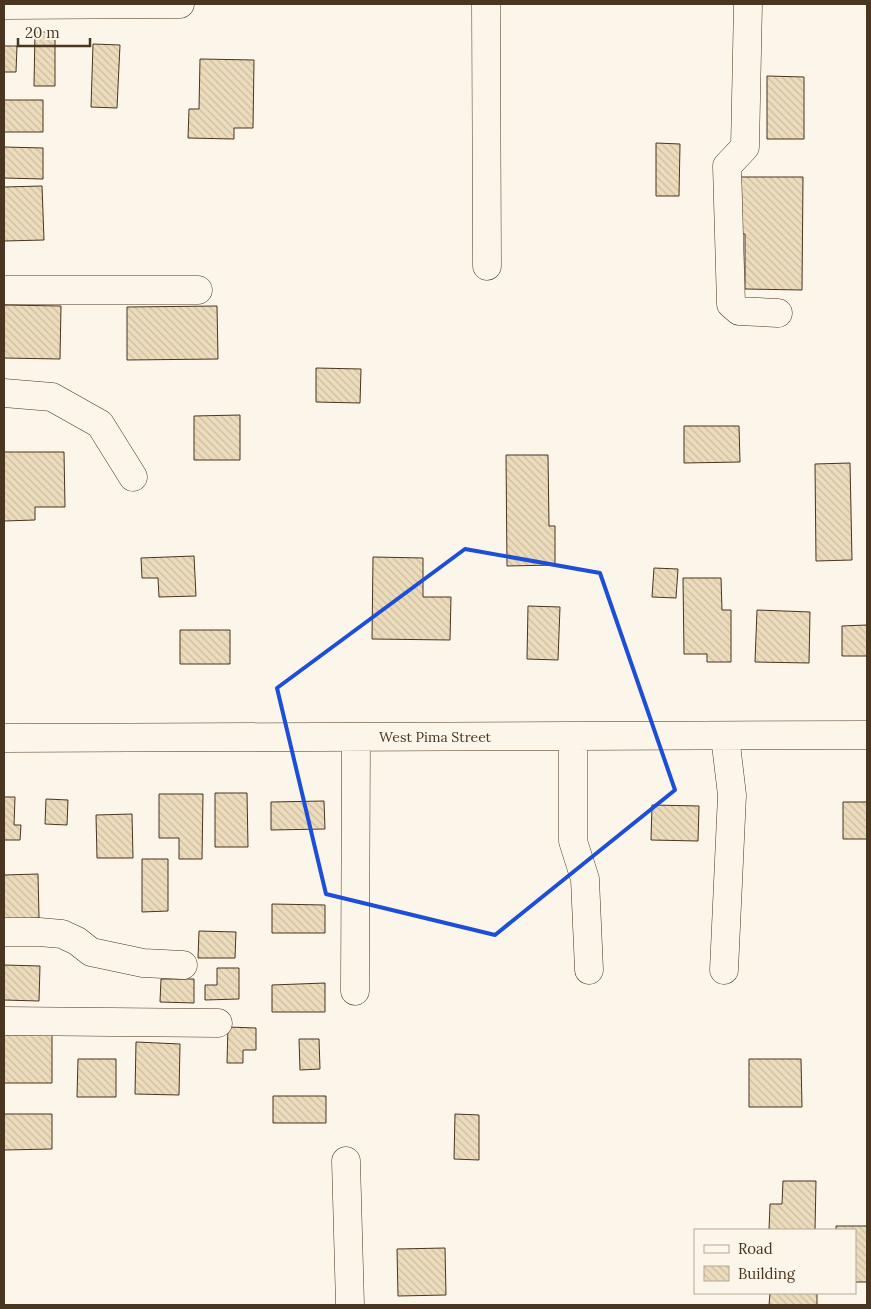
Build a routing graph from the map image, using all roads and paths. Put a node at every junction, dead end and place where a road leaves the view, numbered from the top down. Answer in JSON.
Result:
{"nodes":[{"id":1,"x":180,"y":4,"type":"edge"},
{"id":2,"x":486,"y":4,"type":"edge"},
{"id":3,"x":748,"y":4,"type":"edge"},
{"id":4,"x":4,"y":5,"type":"edge"},
{"id":5,"x":487,"y":266,"type":"dead end"},
{"id":6,"x":4,"y":290,"type":"edge"},
{"id":7,"x":198,"y":290,"type":"dead end"},
{"id":8,"x":778,"y":314,"type":"dead end"},
{"id":9,"x":4,"y":393,"type":"edge"},
{"id":10,"x":132,"y":477,"type":"dead end"},
{"id":11,"x":572,"y":736,"type":"junction"},
{"id":12,"x":725,"y":736,"type":"junction"},
{"id":13,"x":867,"y":736,"type":"edge"},
{"id":14,"x":356,"y":737,"type":"junction"},
{"id":15,"x":4,"y":738,"type":"edge"},
{"id":16,"x":4,"y":932,"type":"edge"},
{"id":17,"x":183,"y":965,"type":"dead end"},
{"id":18,"x":590,"y":970,"type":"dead end"},
{"id":19,"x":724,"y":970,"type":"dead end"},
{"id":20,"x":355,"y":991,"type":"dead end"},
{"id":21,"x":4,"y":1021,"type":"edge"},
{"id":22,"x":218,"y":1022,"type":"dead end"},
{"id":23,"x":346,"y":1161,"type":"dead end"},
{"id":24,"x":350,"y":1305,"type":"edge"}],
"edges":[{"from":1,"to":4,"type":"street"},
{"from":2,"to":5,"type":"street"},
{"from":3,"to":8,"type":"street"},
{"from":6,"to":7,"type":"street"},
{"from":9,"to":10,"type":"street"},
{"from":11,"to":12,"type":"street","name":"West Pima Street"},
{"from":11,"to":14,"type":"street","name":"West Pima Street"},
{"from":11,"to":18,"type":"street"},
{"from":12,"to":13,"type":"street","name":"West Pima Street"},
{"from":12,"to":19,"type":"street"},
{"from":14,"to":15,"type":"street","name":"West Pima Street"},
{"from":14,"to":20,"type":"street"},
{"from":16,"to":17,"type":"street"},
{"from":21,"to":22,"type":"street"},
{"from":23,"to":24,"type":"street"}]}
